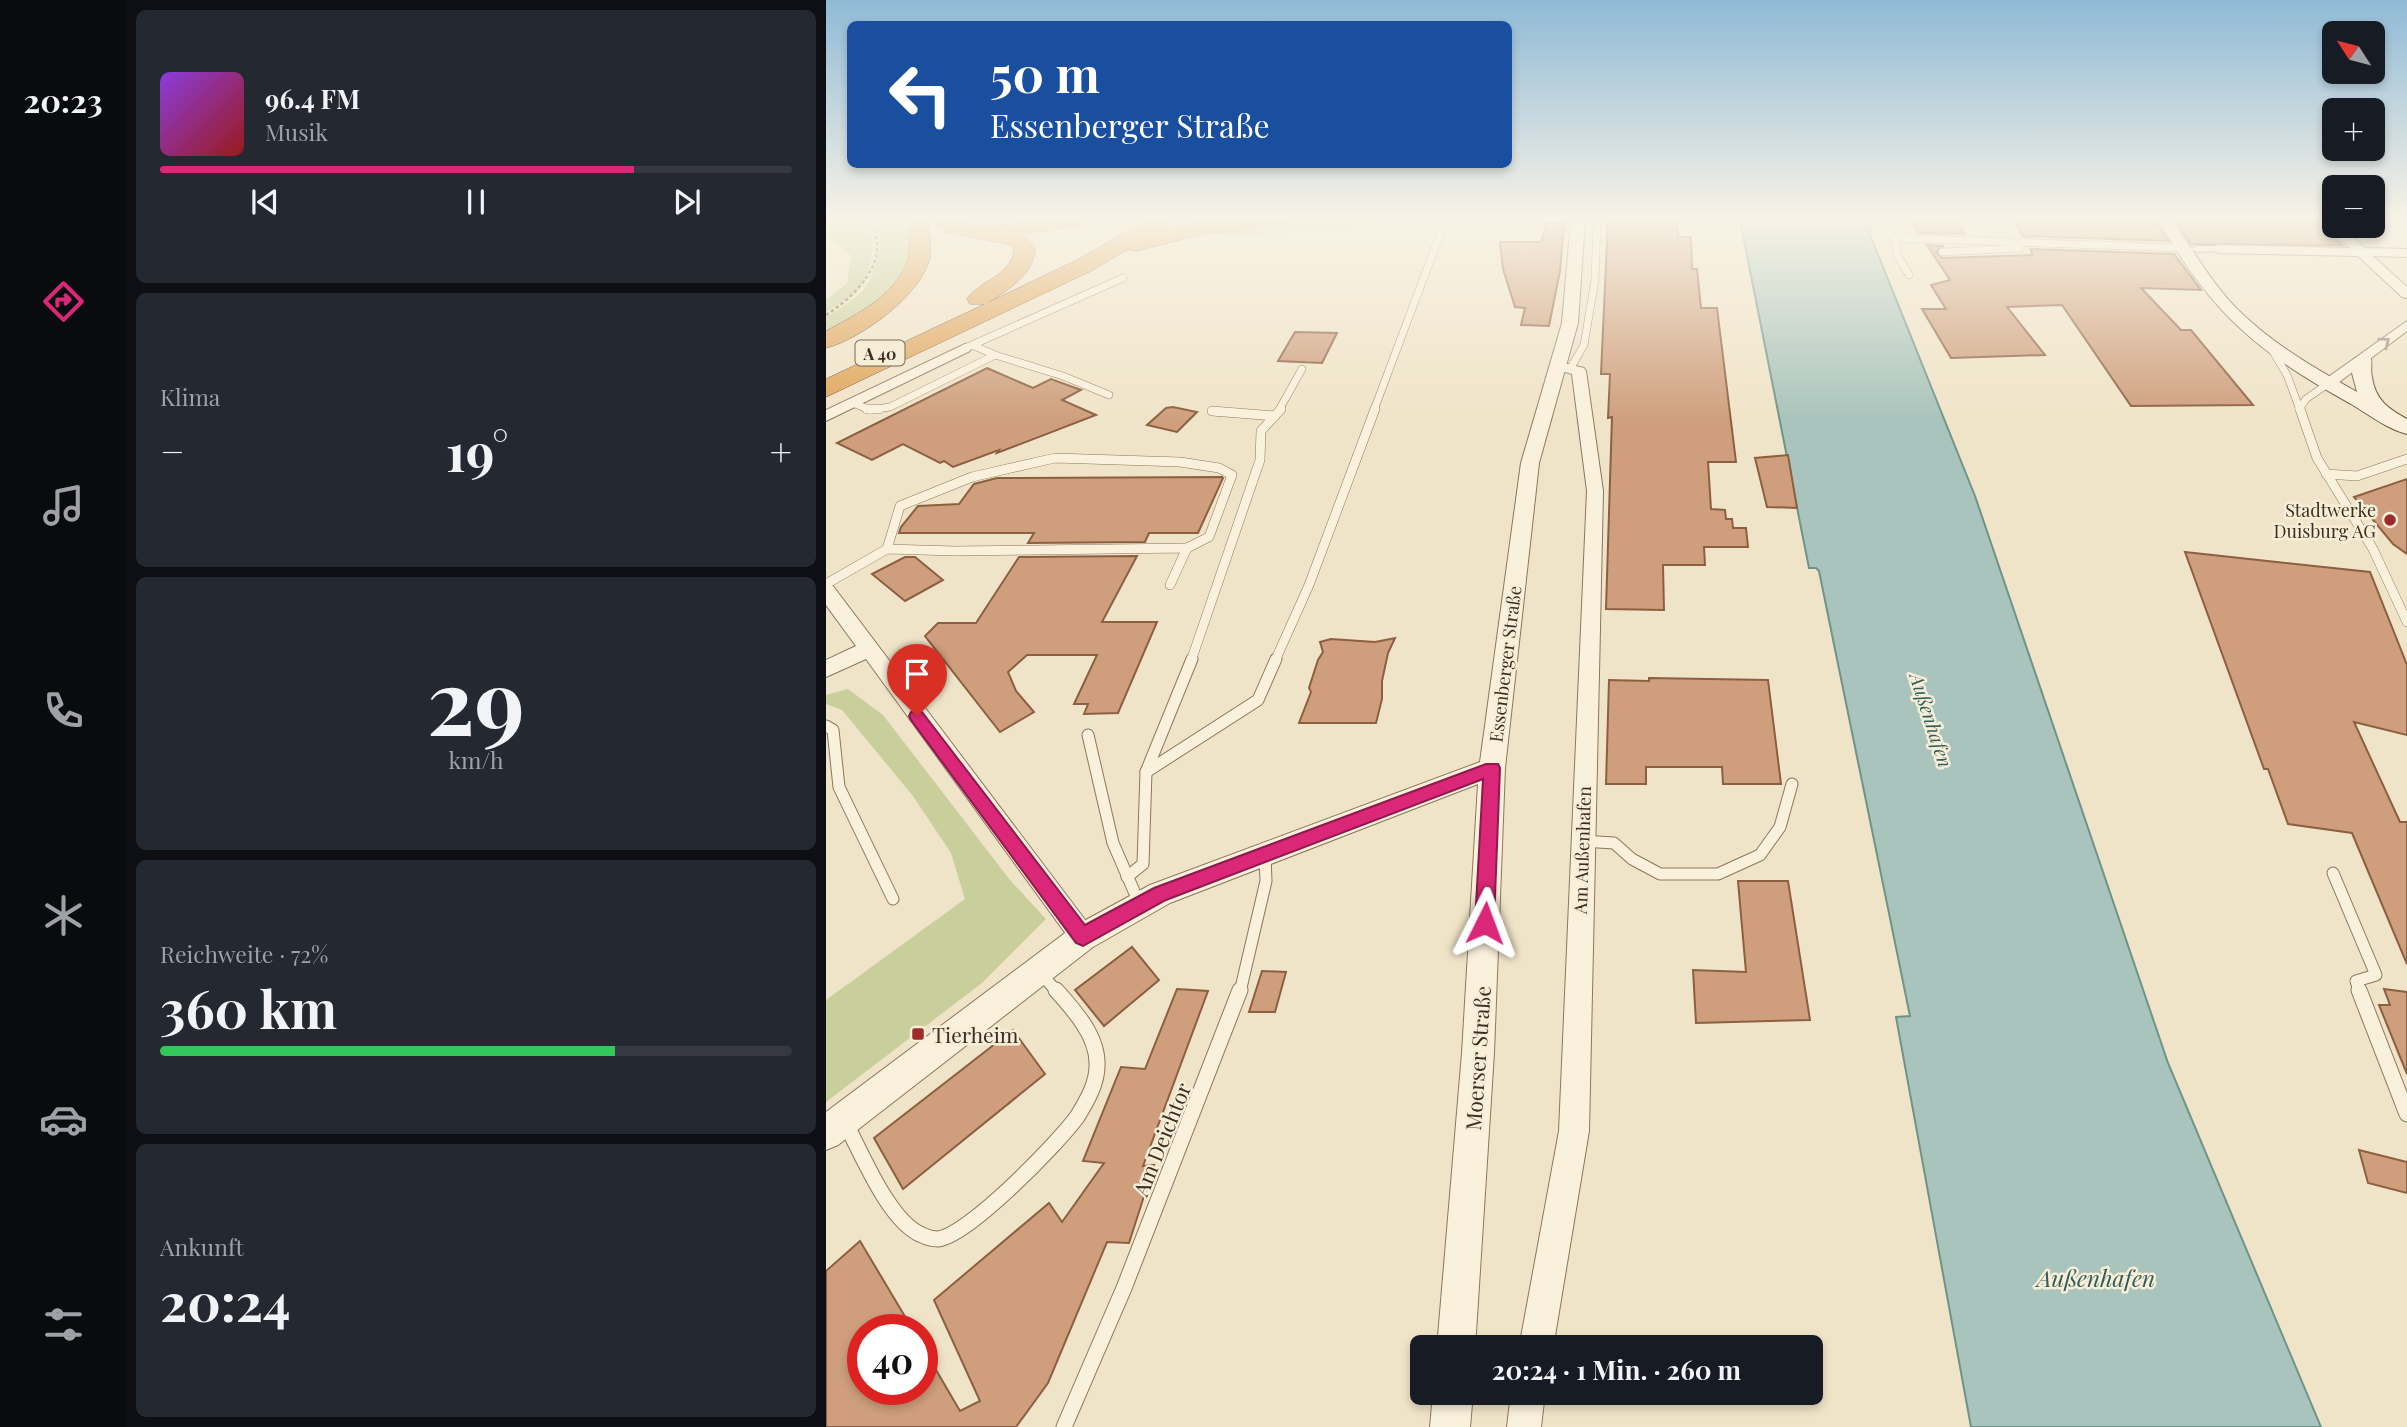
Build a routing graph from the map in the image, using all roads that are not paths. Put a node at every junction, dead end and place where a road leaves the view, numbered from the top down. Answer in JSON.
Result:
{"nodes":[{"id":1,"x":902,"y":287,"type":"edge"},
{"id":2,"x":997,"y":287,"type":"edge"},
{"id":3,"x":1012,"y":287,"type":"edge"},
{"id":4,"x":1018,"y":287,"type":"edge"},
{"id":5,"x":1038,"y":287,"type":"edge"},
{"id":6,"x":1104,"y":287,"type":"edge"},
{"id":7,"x":1420,"y":287,"type":"edge"},
{"id":8,"x":1572,"y":287,"type":"edge"},
{"id":9,"x":1594,"y":287,"type":"edge"},
{"id":10,"x":2211,"y":287,"type":"edge"},
{"id":11,"x":996,"y":297,"type":"junction"},
{"id":12,"x":2407,"y":325,"type":"edge"},
{"id":13,"x":933,"y":327,"type":"junction"},
{"id":14,"x":826,"y":341,"type":"edge"},
{"id":15,"x":2266,"y":343,"type":"junction"},
{"id":16,"x":969,"y":346,"type":"junction"},
{"id":17,"x":995,"y":355,"type":"junction"},
{"id":18,"x":2363,"y":359,"type":"junction"},
{"id":19,"x":1564,"y":368,"type":"junction"},
{"id":20,"x":1302,"y":369,"type":"dead end"},
{"id":21,"x":826,"y":378,"type":"edge"},
{"id":22,"x":2329,"y":383,"type":"junction"},
{"id":23,"x":826,"y":389,"type":"edge"},
{"id":24,"x":1109,"y":395,"type":"dead end"},
{"id":25,"x":853,"y":402,"type":"junction"},
{"id":26,"x":2299,"y":409,"type":"junction"},
{"id":27,"x":1212,"y":411,"type":"dead end"},
{"id":28,"x":2378,"y":411,"type":"junction"},
{"id":29,"x":826,"y":416,"type":"edge"},
{"id":30,"x":1275,"y":416,"type":"junction"},
{"id":31,"x":2407,"y":428,"type":"edge"},
{"id":32,"x":2407,"y":459,"type":"edge"},
{"id":33,"x":2326,"y":474,"type":"junction"},
{"id":34,"x":1187,"y":548,"type":"junction"},
{"id":35,"x":887,"y":549,"type":"junction"},
{"id":36,"x":826,"y":584,"type":"edge"},
{"id":37,"x":1170,"y":585,"type":"dead end"},
{"id":38,"x":826,"y":591,"type":"edge"},
{"id":39,"x":2407,"y":622,"type":"edge"},
{"id":40,"x":867,"y":650,"type":"junction"},
{"id":41,"x":826,"y":669,"type":"edge"},
{"id":42,"x":826,"y":726,"type":"edge"},
{"id":43,"x":1088,"y":734,"type":"dead end"},
{"id":44,"x":1492,"y":768,"type":"junction"},
{"id":45,"x":1146,"y":772,"type":"junction"},
{"id":46,"x":1792,"y":784,"type":"dead end"},
{"id":47,"x":1581,"y":841,"type":"junction"},
{"id":48,"x":1265,"y":856,"type":"junction"},
{"id":49,"x":2333,"y":873,"type":"dead end"},
{"id":50,"x":1128,"y":877,"type":"junction"},
{"id":51,"x":893,"y":900,"type":"dead end"},
{"id":52,"x":1140,"y":905,"type":"junction"},
{"id":53,"x":1083,"y":937,"type":"junction"},
{"id":54,"x":1038,"y":970,"type":"junction"},
{"id":55,"x":2407,"y":1114,"type":"edge"},
{"id":56,"x":835,"y":1126,"type":"edge"},
{"id":57,"x":1457,"y":1335,"type":"edge"},
{"id":58,"x":1538,"y":1335,"type":"edge"},
{"id":59,"x":1452,"y":1405,"type":"edge"},
{"id":60,"x":1527,"y":1405,"type":"edge"},
{"id":61,"x":1064,"y":1427,"type":"edge"},
{"id":62,"x":1450,"y":1427,"type":"edge"},
{"id":63,"x":1524,"y":1427,"type":"edge"}],
"edges":[{"from":1,"to":14,"type":"highway"},
{"from":2,"to":13,"type":"highway"},
{"from":3,"to":11,"type":"highway"},
{"from":4,"to":11,"type":"highway","number":"A 40"},
{"from":5,"to":23,"type":"highway","number":"A 40"},
{"from":6,"to":16,"type":"lane"},
{"from":7,"to":45,"type":"lane"},
{"from":8,"to":19,"type":"street","name":"Essenberger Straße"},
{"from":9,"to":19,"type":"lane"},
{"from":10,"to":15,"type":"main road"},
{"from":11,"to":13,"type":"highway","number":"A 40"},
{"from":18,"to":12,"type":"street","one_way":true},
{"from":13,"to":21,"type":"highway","number":"A 40"},
{"from":15,"to":22,"type":"main road"},
{"from":15,"to":26,"type":"lane"},
{"from":16,"to":17,"type":"lane"},
{"from":16,"to":25,"type":"street"},
{"from":17,"to":24,"type":"lane"},
{"from":17,"to":25,"type":"lane"},
{"from":18,"to":22,"type":"street"},
{"from":18,"to":28,"type":"main road"},
{"from":19,"to":44,"type":"street","name":"Essenberger Straße"},
{"from":19,"to":47,"type":"street","name":"Am Außenhafen"},
{"from":20,"to":30,"type":"lane"},
{"from":22,"to":26,"type":"lane"},
{"from":22,"to":28,"type":"main road"},
{"from":25,"to":29,"type":"street"},
{"from":26,"to":33,"type":"lane"},
{"from":27,"to":30,"type":"lane"},
{"from":28,"to":31,"type":"main road"},
{"from":30,"to":45,"type":"lane"},
{"from":32,"to":33,"type":"lane"},
{"from":33,"to":39,"type":"lane"},
{"from":34,"to":35,"type":"lane"},
{"from":34,"to":35,"type":"lane"},
{"from":34,"to":37,"type":"lane"},
{"from":35,"to":36,"type":"lane"},
{"from":38,"to":40,"type":"street"},
{"from":40,"to":41,"type":"street"},
{"from":40,"to":53,"type":"street"},
{"from":42,"to":51,"type":"lane"},
{"from":43,"to":50,"type":"lane"},
{"from":44,"to":48,"type":"street"},
{"from":44,"to":57,"type":"street","name":"Moerser Straße"},
{"from":45,"to":50,"type":"lane"},
{"from":46,"to":47,"type":"lane"},
{"from":47,"to":58,"type":"street","name":"Am Außenhafen"},
{"from":48,"to":52,"type":"street"},
{"from":48,"to":61,"type":"lane","name":"Am Deichtor"},
{"from":49,"to":55,"type":"lane"},
{"from":50,"to":52,"type":"lane"},
{"from":52,"to":53,"type":"street"},
{"from":53,"to":54,"type":"street"},
{"from":54,"to":56,"type":"street"},
{"from":54,"to":56,"type":"lane"},
{"from":59,"to":62,"type":"street"},
{"from":60,"to":63,"type":"street"}]}
